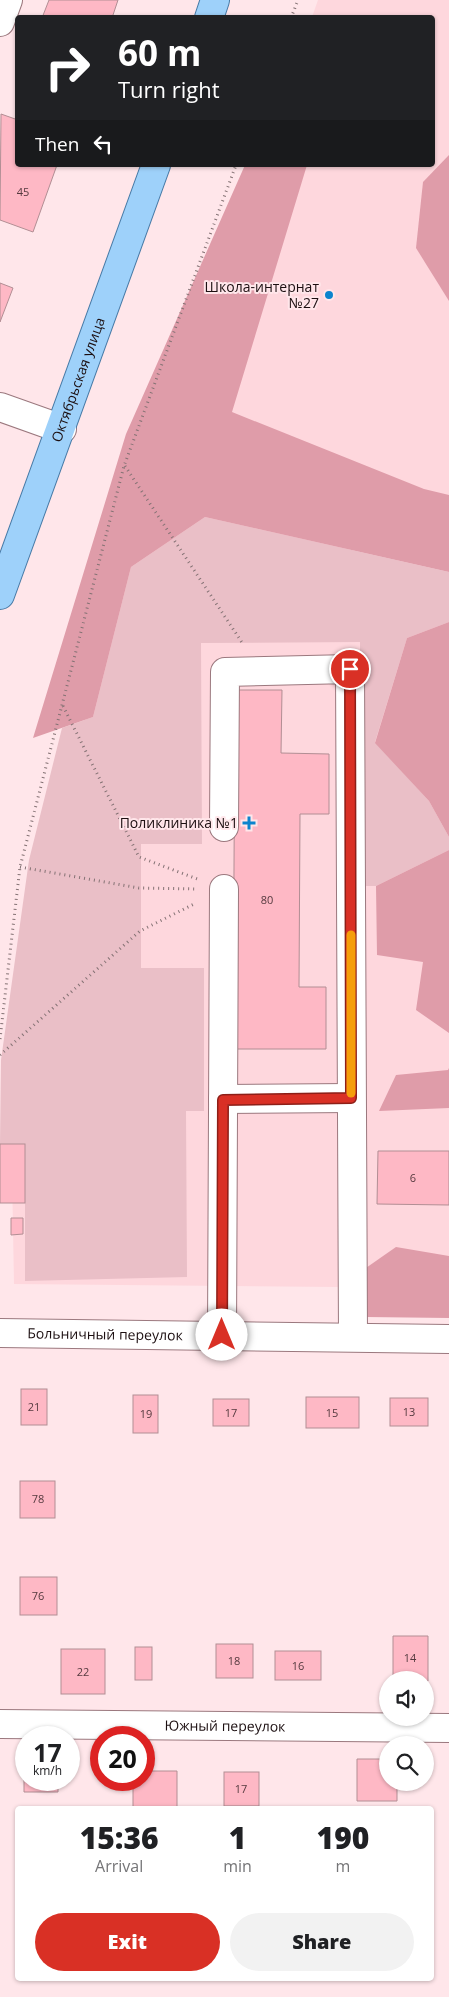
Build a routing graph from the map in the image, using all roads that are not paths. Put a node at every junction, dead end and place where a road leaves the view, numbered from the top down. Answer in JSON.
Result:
{"nodes":[{"id":1,"x":8,"y":0,"type":"edge"},
{"id":2,"x":215,"y":0,"type":"edge"},
{"id":3,"x":210,"y":15,"type":"edge"},
{"id":4,"x":0,"y":22,"type":"edge"},
{"id":5,"x":155,"y":167,"type":"edge"},
{"id":6,"x":0,"y":407,"type":"edge"},
{"id":7,"x":62,"y":429,"type":"junction"},
{"id":8,"x":0,"y":595,"type":"edge"},
{"id":9,"x":224,"y":827,"type":"dead end"},
{"id":10,"x":224,"y":889,"type":"road end"},
{"id":11,"x":351,"y":1098,"type":"junction"},
{"id":12,"x":223,"y":1100,"type":"junction"},
{"id":13,"x":0,"y":1333,"type":"edge"},
{"id":14,"x":222,"y":1335,"type":"junction"},
{"id":15,"x":353,"y":1337,"type":"junction"},
{"id":16,"x":449,"y":1338,"type":"edge"},
{"id":17,"x":0,"y":1724,"type":"edge"},
{"id":18,"x":449,"y":1728,"type":"edge"}],
"edges":[{"from":1,"to":4,"type":"street"},
{"from":2,"to":3,"type":"main road"},
{"from":5,"to":7,"type":"main road","name":"Октябрьская улица"},
{"from":6,"to":7,"type":"street"},
{"from":7,"to":8,"type":"main road","name":"Октябрьская улица"},
{"from":9,"to":11,"type":"street"},
{"from":10,"to":12,"type":"street"},
{"from":11,"to":12,"type":"street"},
{"from":11,"to":15,"type":"street"},
{"from":12,"to":14,"type":"street"},
{"from":13,"to":14,"type":"street","name":"Больничный переулок"},
{"from":14,"to":15,"type":"street","name":"Больничный переулок"},
{"from":15,"to":16,"type":"street","name":"Больничный переулок"},
{"from":17,"to":18,"type":"street","name":"Южный переулок"}]}
